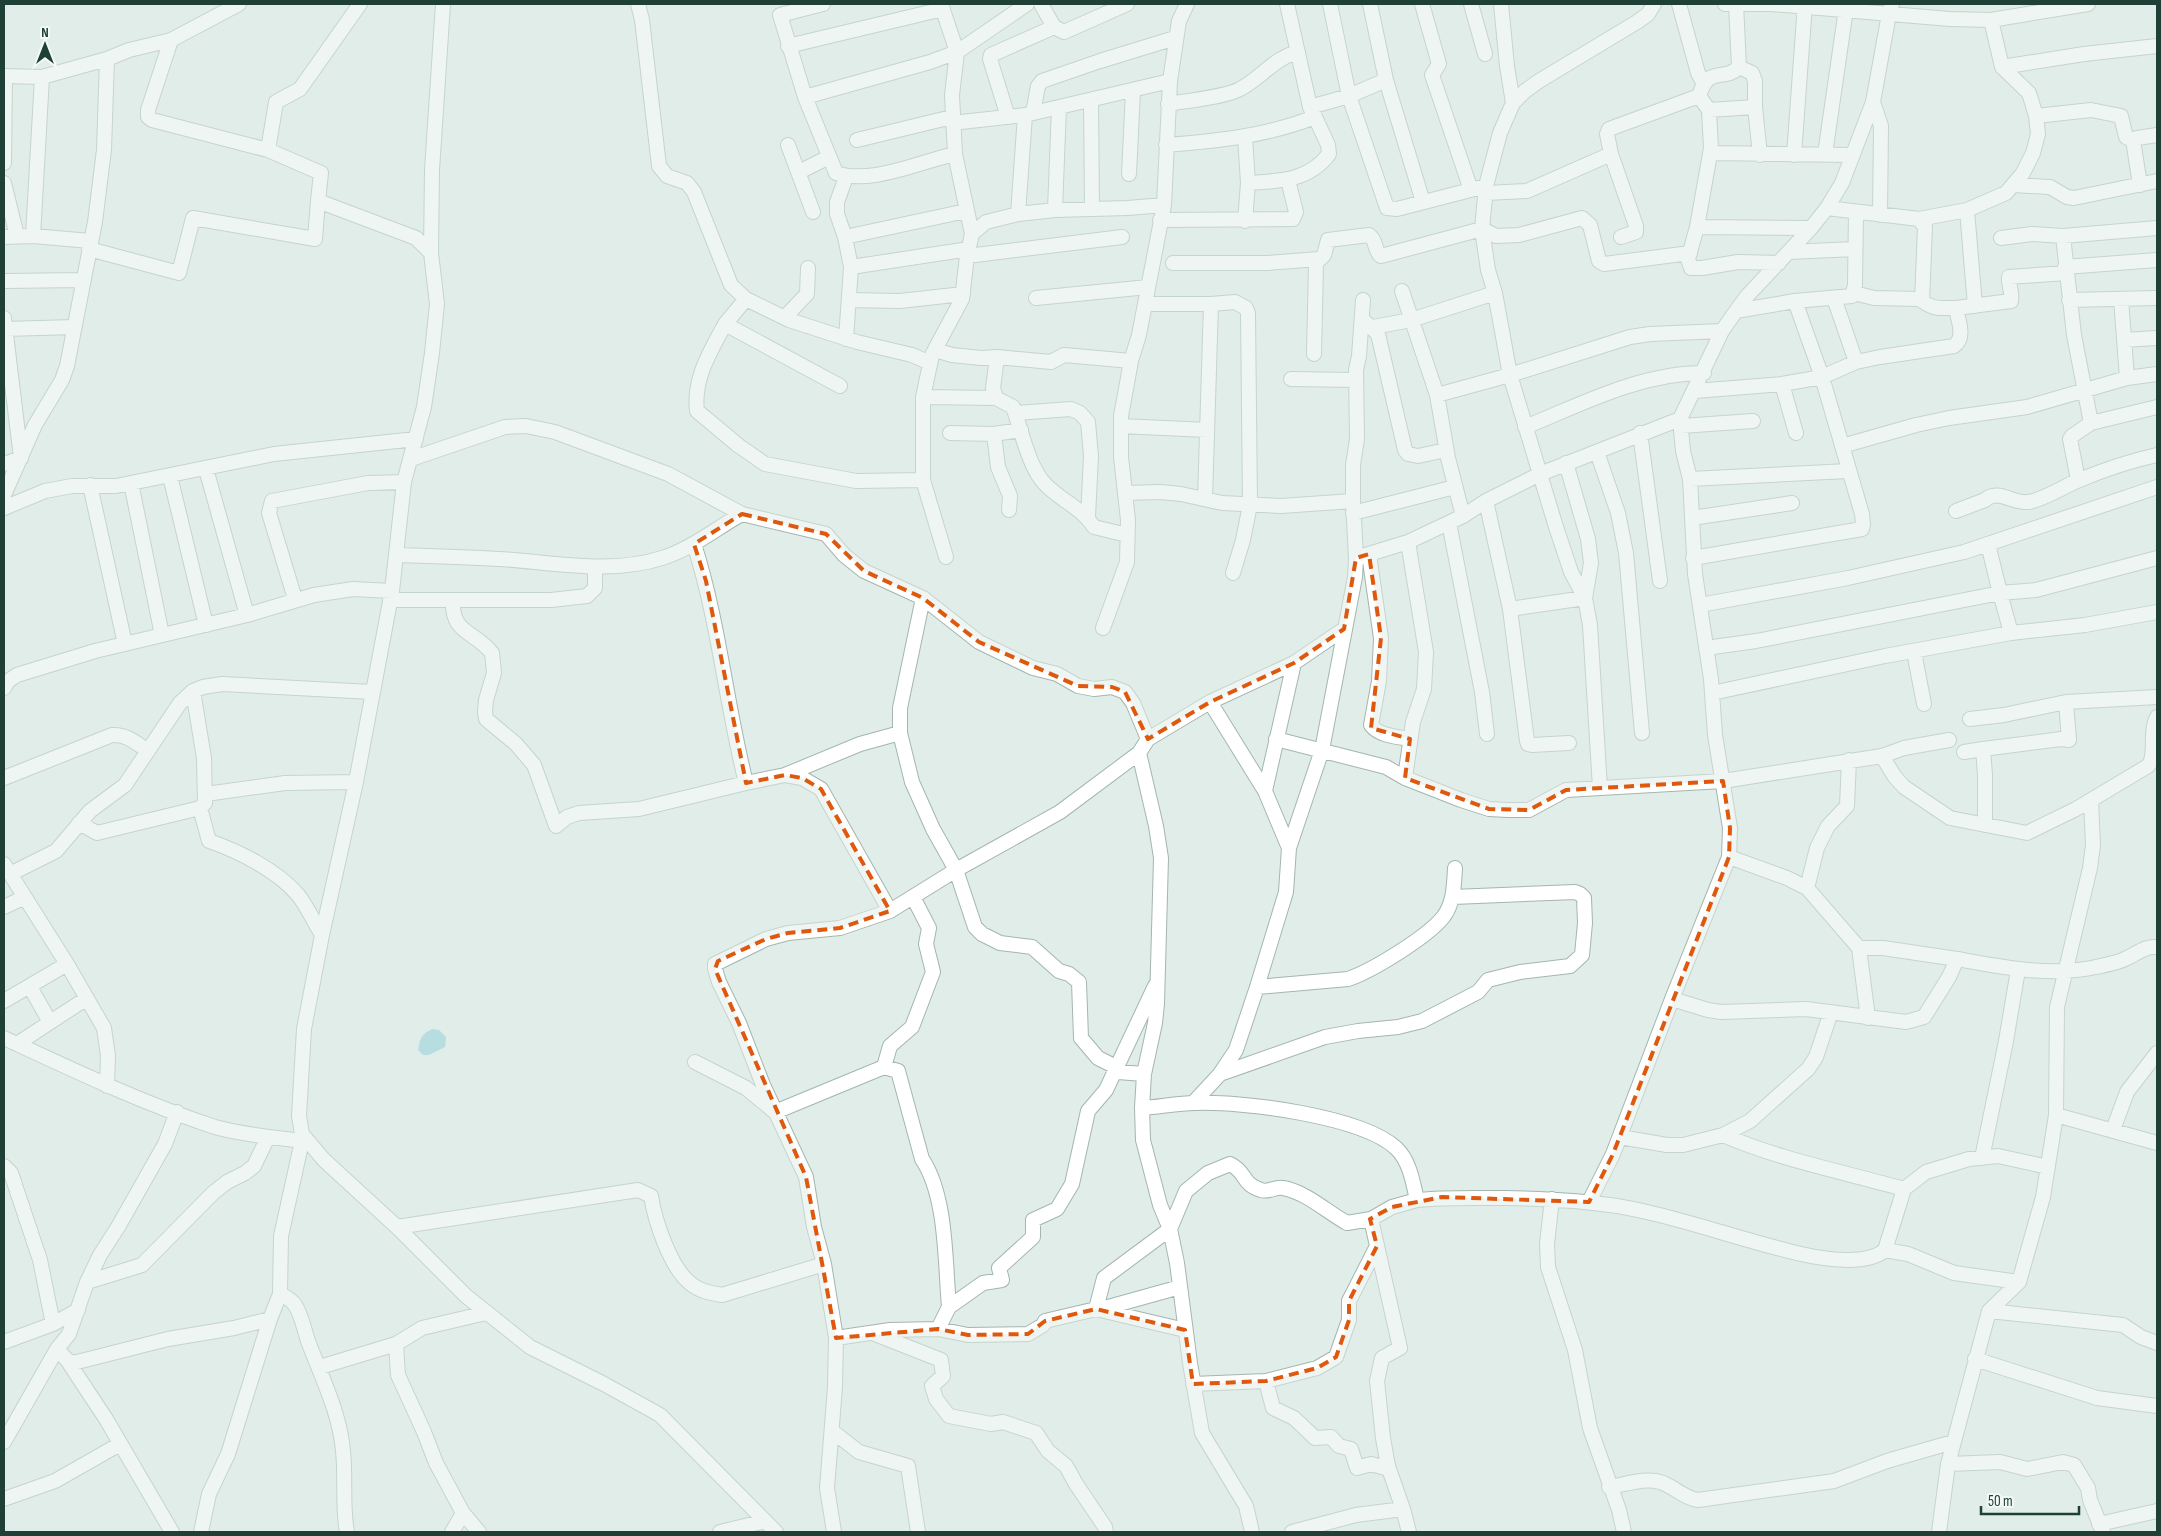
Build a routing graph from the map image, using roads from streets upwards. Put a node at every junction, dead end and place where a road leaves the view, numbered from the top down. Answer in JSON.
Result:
{"nodes":[{"id":1,"x":239,"y":4,"type":"edge"},
{"id":2,"x":360,"y":4,"type":"edge"},
{"id":3,"x":443,"y":4,"type":"edge"},
{"id":4,"x":638,"y":4,"type":"edge"},
{"id":5,"x":823,"y":4,"type":"edge"},
{"id":6,"x":1027,"y":4,"type":"edge"},
{"id":7,"x":1041,"y":4,"type":"edge"},
{"id":8,"x":1127,"y":4,"type":"edge"},
{"id":9,"x":1187,"y":4,"type":"edge"},
{"id":10,"x":1287,"y":4,"type":"edge"},
{"id":11,"x":1330,"y":4,"type":"edge"},
{"id":12,"x":1370,"y":4,"type":"edge"},
{"id":13,"x":1422,"y":4,"type":"edge"},
{"id":14,"x":1471,"y":4,"type":"edge"},
{"id":15,"x":1501,"y":4,"type":"edge"},
{"id":16,"x":1654,"y":4,"type":"edge"},
{"id":17,"x":1679,"y":4,"type":"edge"},
{"id":18,"x":1726,"y":4,"type":"edge"},
{"id":19,"x":1736,"y":4,"type":"edge"},
{"id":20,"x":1771,"y":4,"type":"edge"},
{"id":21,"x":2007,"y":4,"type":"edge"},
{"id":22,"x":2088,"y":4,"type":"edge"},
{"id":23,"x":942,"y":6,"type":"edge"},
{"id":24,"x":1805,"y":6,"type":"edge"},
{"id":25,"x":777,"y":9,"type":"edge"},
{"id":26,"x":1890,"y":9,"type":"edge"},
{"id":27,"x":1846,"y":10,"type":"junction"},
{"id":28,"x":2010,"y":18,"type":"junction"},
{"id":29,"x":1991,"y":20,"type":"junction"},
{"id":30,"x":1054,"y":27,"type":"junction"},
{"id":31,"x":1175,"y":38,"type":"junction"},
{"id":32,"x":171,"y":40,"type":"junction"},
{"id":33,"x":788,"y":46,"type":"junction"},
{"id":34,"x":2157,"y":46,"type":"edge"},
{"id":35,"x":957,"y":52,"type":"junction"},
{"id":36,"x":1298,"y":52,"type":"junction"},
{"id":37,"x":1485,"y":54,"type":"dead end"},
{"id":38,"x":107,"y":59,"type":"junction"},
{"id":39,"x":1738,"y":67,"type":"junction"},
{"id":40,"x":2002,"y":67,"type":"junction"},
{"id":41,"x":5,"y":76,"type":"edge"},
{"id":42,"x":42,"y":77,"type":"junction"},
{"id":43,"x":1386,"y":80,"type":"junction"},
{"id":44,"x":1170,"y":81,"type":"junction"},
{"id":45,"x":1701,"y":89,"type":"junction"},
{"id":46,"x":1134,"y":91,"type":"junction"},
{"id":47,"x":1350,"y":96,"type":"junction"},
{"id":48,"x":805,"y":97,"type":"junction"},
{"id":49,"x":1091,"y":100,"type":"junction"},
{"id":50,"x":1873,"y":102,"type":"junction"},
{"id":51,"x":1513,"y":103,"type":"junction"},
{"id":52,"x":1168,"y":104,"type":"junction"},
{"id":53,"x":1059,"y":107,"type":"junction"},
{"id":54,"x":1754,"y":108,"type":"junction"},
{"id":55,"x":1709,"y":110,"type":"junction"},
{"id":56,"x":1313,"y":112,"type":"junction"},
{"id":57,"x":1029,"y":114,"type":"junction"},
{"id":58,"x":1008,"y":116,"type":"junction"},
{"id":59,"x":2036,"y":116,"type":"junction"},
{"id":60,"x":952,"y":120,"type":"junction"},
{"id":61,"x":2157,"y":135,"type":"edge"},
{"id":62,"x":1245,"y":137,"type":"junction"},
{"id":63,"x":857,"y":140,"type":"dead end"},
{"id":64,"x":2133,"y":140,"type":"junction"},
{"id":65,"x":788,"y":144,"type":"dead end"},
{"id":66,"x":1166,"y":144,"type":"junction"},
{"id":67,"x":1711,"y":148,"type":"junction"},
{"id":68,"x":268,"y":150,"type":"junction"},
{"id":69,"x":955,"y":154,"type":"junction"},
{"id":70,"x":1611,"y":154,"type":"junction"},
{"id":71,"x":1825,"y":154,"type":"junction"},
{"id":72,"x":1760,"y":155,"type":"junction"},
{"id":73,"x":1794,"y":155,"type":"junction"},
{"id":74,"x":1853,"y":155,"type":"junction"},
{"id":75,"x":829,"y":157,"type":"junction"},
{"id":76,"x":4,"y":163,"type":"edge"},
{"id":77,"x":799,"y":172,"type":"junction"},
{"id":78,"x":1129,"y":174,"type":"dead end"},
{"id":79,"x":846,"y":177,"type":"junction"},
{"id":80,"x":1288,"y":180,"type":"junction"},
{"id":81,"x":2157,"y":181,"type":"edge"},
{"id":82,"x":4,"y":183,"type":"edge"},
{"id":83,"x":1248,"y":183,"type":"junction"},
{"id":84,"x":2012,"y":185,"type":"junction"},
{"id":85,"x":2140,"y":185,"type":"junction"},
{"id":86,"x":1471,"y":190,"type":"junction"},
{"id":87,"x":1486,"y":190,"type":"junction"},
{"id":88,"x":318,"y":201,"type":"junction"},
{"id":89,"x":1423,"y":202,"type":"junction"},
{"id":90,"x":1164,"y":205,"type":"junction"},
{"id":91,"x":1092,"y":208,"type":"junction"},
{"id":92,"x":1827,"y":208,"type":"junction"},
{"id":93,"x":1055,"y":210,"type":"junction"},
{"id":94,"x":1967,"y":210,"type":"junction"},
{"id":95,"x":966,"y":211,"type":"junction"},
{"id":96,"x":813,"y":212,"type":"dead end"},
{"id":97,"x":1856,"y":212,"type":"junction"},
{"id":98,"x":1018,"y":214,"type":"junction"},
{"id":99,"x":1880,"y":215,"type":"junction"},
{"id":100,"x":1919,"y":219,"type":"junction"},
{"id":101,"x":1160,"y":220,"type":"junction"},
{"id":102,"x":1245,"y":221,"type":"junction"},
{"id":103,"x":1697,"y":227,"type":"junction"},
{"id":104,"x":1812,"y":228,"type":"junction"},
{"id":105,"x":2157,"y":228,"type":"edge"},
{"id":106,"x":1482,"y":230,"type":"junction"},
{"id":107,"x":972,"y":234,"type":"junction"},
{"id":108,"x":10,"y":236,"type":"edge"},
{"id":109,"x":33,"y":236,"type":"junction"},
{"id":110,"x":2063,"y":236,"type":"junction"},
{"id":111,"x":845,"y":237,"type":"junction"},
{"id":112,"x":1122,"y":237,"type":"dead end"},
{"id":113,"x":1621,"y":238,"type":"dead end"},
{"id":114,"x":2001,"y":238,"type":"dead end"},
{"id":115,"x":90,"y":245,"type":"junction"},
{"id":116,"x":1856,"y":249,"type":"junction"},
{"id":117,"x":968,"y":252,"type":"junction"},
{"id":118,"x":1789,"y":252,"type":"junction"},
{"id":119,"x":431,"y":253,"type":"junction"},
{"id":120,"x":1690,"y":253,"type":"junction"},
{"id":121,"x":1319,"y":259,"type":"junction"},
{"id":122,"x":2157,"y":260,"type":"edge"},
{"id":123,"x":1173,"y":263,"type":"dead end"},
{"id":124,"x":1779,"y":263,"type":"junction"},
{"id":125,"x":851,"y":266,"type":"junction"},
{"id":126,"x":808,"y":268,"type":"dead end"},
{"id":127,"x":2066,"y":270,"type":"junction"},
{"id":128,"x":82,"y":280,"type":"junction"},
{"id":129,"x":4,"y":281,"type":"edge"},
{"id":130,"x":1148,"y":287,"type":"junction"},
{"id":131,"x":1402,"y":292,"type":"dead end"},
{"id":132,"x":1495,"y":293,"type":"junction"},
{"id":133,"x":1854,"y":293,"type":"junction"},
{"id":134,"x":963,"y":294,"type":"junction"},
{"id":135,"x":1036,"y":298,"type":"dead end"},
{"id":136,"x":1834,"y":298,"type":"junction"},
{"id":137,"x":2157,"y":298,"type":"edge"},
{"id":138,"x":2121,"y":299,"type":"junction"},
{"id":139,"x":746,"y":300,"type":"junction"},
{"id":140,"x":849,"y":300,"type":"junction"},
{"id":141,"x":1363,"y":300,"type":"dead end"},
{"id":142,"x":2069,"y":300,"type":"junction"},
{"id":143,"x":1796,"y":301,"type":"junction"},
{"id":144,"x":1922,"y":301,"type":"junction"},
{"id":145,"x":1145,"y":304,"type":"junction"},
{"id":146,"x":1211,"y":304,"type":"junction"},
{"id":147,"x":1975,"y":306,"type":"junction"},
{"id":148,"x":1956,"y":308,"type":"junction"},
{"id":149,"x":1736,"y":311,"type":"junction"},
{"id":150,"x":784,"y":317,"type":"junction"},
{"id":151,"x":1411,"y":320,"type":"junction"},
{"id":152,"x":1368,"y":323,"type":"junction"},
{"id":153,"x":4,"y":324,"type":"edge"},
{"id":154,"x":725,"y":324,"type":"junction"},
{"id":155,"x":74,"y":327,"type":"junction"},
{"id":156,"x":1722,"y":331,"type":"junction"},
{"id":157,"x":2157,"y":338,"type":"edge"},
{"id":158,"x":846,"y":339,"type":"junction"},
{"id":159,"x":2124,"y":340,"type":"junction"},
{"id":160,"x":1314,"y":354,"type":"dead end"},
{"id":161,"x":932,"y":356,"type":"junction"},
{"id":162,"x":997,"y":357,"type":"junction"},
{"id":163,"x":1131,"y":361,"type":"junction"},
{"id":164,"x":1856,"y":362,"type":"junction"},
{"id":165,"x":7,"y":371,"type":"edge"},
{"id":166,"x":1704,"y":373,"type":"junction"},
{"id":167,"x":2157,"y":374,"type":"edge"},
{"id":168,"x":1510,"y":375,"type":"junction"},
{"id":169,"x":1822,"y":377,"type":"junction"},
{"id":170,"x":2127,"y":378,"type":"junction"},
{"id":171,"x":1290,"y":379,"type":"dead end"},
{"id":172,"x":1356,"y":380,"type":"junction"},
{"id":173,"x":1782,"y":384,"type":"junction"},
{"id":174,"x":840,"y":386,"type":"dead end"},
{"id":175,"x":1695,"y":390,"type":"junction"},
{"id":176,"x":2084,"y":390,"type":"junction"},
{"id":177,"x":1437,"y":395,"type":"junction"},
{"id":178,"x":924,"y":397,"type":"junction"},
{"id":179,"x":996,"y":398,"type":"junction"},
{"id":180,"x":2157,"y":407,"type":"edge"},
{"id":181,"x":1016,"y":413,"type":"junction"},
{"id":182,"x":1753,"y":421,"type":"dead end"},
{"id":183,"x":1681,"y":423,"type":"junction"},
{"id":184,"x":2092,"y":423,"type":"junction"},
{"id":185,"x":1121,"y":426,"type":"junction"},
{"id":186,"x":1525,"y":427,"type":"junction"},
{"id":187,"x":1021,"y":430,"type":"junction"},
{"id":188,"x":1207,"y":430,"type":"junction"},
{"id":189,"x":950,"y":433,"type":"dead end"},
{"id":190,"x":1640,"y":433,"type":"junction"},
{"id":191,"x":1796,"y":433,"type":"dead end"},
{"id":192,"x":994,"y":434,"type":"junction"},
{"id":193,"x":416,"y":439,"type":"junction"},
{"id":194,"x":1842,"y":446,"type":"junction"},
{"id":195,"x":1446,"y":450,"type":"junction"},
{"id":196,"x":1597,"y":452,"type":"junction"},
{"id":197,"x":2157,"y":455,"type":"edge"},
{"id":198,"x":21,"y":458,"type":"junction"},
{"id":199,"x":411,"y":459,"type":"junction"},
{"id":200,"x":1566,"y":463,"type":"junction"},
{"id":201,"x":4,"y":464,"type":"edge"},
{"id":202,"x":206,"y":468,"type":"junction"},
{"id":203,"x":1848,"y":471,"type":"junction"},
{"id":204,"x":1540,"y":474,"type":"junction"},
{"id":205,"x":170,"y":476,"type":"junction"},
{"id":206,"x":1690,"y":479,"type":"junction"},
{"id":207,"x":924,"y":480,"type":"junction"},
{"id":208,"x":2078,"y":480,"type":"junction"},
{"id":209,"x":404,"y":482,"type":"junction"},
{"id":210,"x":131,"y":484,"type":"junction"},
{"id":211,"x":90,"y":485,"type":"junction"},
{"id":212,"x":1455,"y":487,"type":"junction"},
{"id":213,"x":2157,"y":487,"type":"edge"},
{"id":214,"x":1126,"y":494,"type":"junction"},
{"id":215,"x":4,"y":495,"type":"edge"},
{"id":216,"x":1204,"y":499,"type":"junction"},
{"id":217,"x":1486,"y":501,"type":"junction"},
{"id":218,"x":1792,"y":503,"type":"dead end"},
{"id":219,"x":1250,"y":505,"type":"junction"},
{"id":220,"x":1353,"y":507,"type":"junction"},
{"id":221,"x":4,"y":508,"type":"edge"},
{"id":222,"x":1009,"y":510,"type":"dead end"},
{"id":223,"x":1956,"y":511,"type":"dead end"},
{"id":224,"x":742,"y":514,"type":"junction"},
{"id":225,"x":1462,"y":516,"type":"junction"},
{"id":226,"x":1088,"y":517,"type":"junction"},
{"id":227,"x":1692,"y":518,"type":"junction"},
{"id":228,"x":1449,"y":522,"type":"junction"},
{"id":229,"x":1128,"y":535,"type":"junction"},
{"id":230,"x":1408,"y":542,"type":"junction"},
{"id":231,"x":694,"y":544,"type":"junction"},
{"id":232,"x":1988,"y":544,"type":"junction"},
{"id":233,"x":396,"y":555,"type":"junction"},
{"id":234,"x":1363,"y":556,"type":"junction"},
{"id":235,"x":946,"y":557,"type":"dead end"},
{"id":236,"x":1694,"y":558,"type":"junction"},
{"id":237,"x":2157,"y":558,"type":"edge"},
{"id":238,"x":595,"y":567,"type":"junction"},
{"id":239,"x":1233,"y":573,"type":"dead end"},
{"id":240,"x":1660,"y":581,"type":"dead end"},
{"id":241,"x":2000,"y":592,"type":"junction"},
{"id":242,"x":391,"y":595,"type":"junction"},
{"id":243,"x":924,"y":598,"type":"junction"},
{"id":244,"x":1585,"y":598,"type":"junction"},
{"id":245,"x":294,"y":599,"type":"junction"},
{"id":246,"x":453,"y":600,"type":"junction"},
{"id":247,"x":1700,"y":605,"type":"junction"},
{"id":248,"x":1510,"y":609,"type":"junction"},
{"id":249,"x":2157,"y":612,"type":"edge"},
{"id":250,"x":247,"y":615,"type":"junction"},
{"id":251,"x":206,"y":625,"type":"junction"},
{"id":252,"x":1102,"y":628,"type":"dead end"},
{"id":253,"x":1344,"y":629,"type":"junction"},
{"id":254,"x":2011,"y":633,"type":"junction"},
{"id":255,"x":162,"y":635,"type":"junction"},
{"id":256,"x":125,"y":644,"type":"junction"},
{"id":257,"x":1706,"y":648,"type":"junction"},
{"id":258,"x":1914,"y":652,"type":"junction"},
{"id":259,"x":1294,"y":663,"type":"junction"},
{"id":260,"x":4,"y":688,"type":"edge"},
{"id":261,"x":193,"y":691,"type":"junction"},
{"id":262,"x":372,"y":692,"type":"junction"},
{"id":263,"x":1712,"y":693,"type":"junction"},
{"id":264,"x":2157,"y":697,"type":"edge"},
{"id":265,"x":1210,"y":702,"type":"junction"},
{"id":266,"x":2066,"y":702,"type":"junction"},
{"id":267,"x":1924,"y":704,"type":"dead end"},
{"id":268,"x":2157,"y":717,"type":"edge"},
{"id":269,"x":1970,"y":719,"type":"dead end"},
{"id":270,"x":900,"y":732,"type":"junction"},
{"id":271,"x":1642,"y":732,"type":"dead end"},
{"id":272,"x":1487,"y":734,"type":"dead end"},
{"id":273,"x":1148,"y":739,"type":"junction"},
{"id":274,"x":1410,"y":739,"type":"junction"},
{"id":275,"x":1276,"y":740,"type":"junction"},
{"id":276,"x":1948,"y":740,"type":"dead end"},
{"id":277,"x":1570,"y":743,"type":"dead end"},
{"id":278,"x":1983,"y":749,"type":"junction"},
{"id":279,"x":1322,"y":750,"type":"junction"},
{"id":280,"x":148,"y":751,"type":"junction"},
{"id":281,"x":1964,"y":752,"type":"dead end"},
{"id":282,"x":1139,"y":753,"type":"junction"},
{"id":283,"x":1882,"y":756,"type":"junction"},
{"id":284,"x":1850,"y":760,"type":"junction"},
{"id":285,"x":785,"y":776,"type":"junction"},
{"id":286,"x":4,"y":778,"type":"edge"},
{"id":287,"x":1405,"y":778,"type":"junction"},
{"id":288,"x":1723,"y":781,"type":"junction"},
{"id":289,"x":356,"y":782,"type":"junction"},
{"id":290,"x":746,"y":783,"type":"junction"},
{"id":291,"x":1600,"y":788,"type":"junction"},
{"id":292,"x":1265,"y":791,"type":"junction"},
{"id":293,"x":206,"y":794,"type":"junction"},
{"id":294,"x":2091,"y":800,"type":"junction"},
{"id":295,"x":200,"y":808,"type":"junction"},
{"id":296,"x":79,"y":823,"type":"junction"},
{"id":297,"x":1985,"y":825,"type":"junction"},
{"id":298,"x":1289,"y":848,"type":"junction"},
{"id":299,"x":1729,"y":857,"type":"junction"},
{"id":300,"x":1455,"y":868,"type":"dead end"},
{"id":301,"x":7,"y":869,"type":"edge"},
{"id":302,"x":956,"y":870,"type":"junction"},
{"id":303,"x":1807,"y":888,"type":"junction"},
{"id":304,"x":25,"y":897,"type":"junction"},
{"id":305,"x":913,"y":897,"type":"junction"},
{"id":306,"x":1453,"y":897,"type":"junction"},
{"id":307,"x":4,"y":908,"type":"edge"},
{"id":308,"x":890,"y":911,"type":"junction"},
{"id":309,"x":322,"y":935,"type":"junction"},
{"id":310,"x":2157,"y":947,"type":"edge"},
{"id":311,"x":1859,"y":948,"type":"junction"},
{"id":312,"x":1957,"y":959,"type":"junction"},
{"id":313,"x":67,"y":964,"type":"junction"},
{"id":314,"x":2018,"y":970,"type":"junction"},
{"id":315,"x":2065,"y":970,"type":"junction"},
{"id":316,"x":1156,"y":982,"type":"junction"},
{"id":317,"x":30,"y":986,"type":"junction"},
{"id":318,"x":1258,"y":987,"type":"junction"},
{"id":319,"x":87,"y":998,"type":"junction"},
{"id":320,"x":1672,"y":999,"type":"junction"},
{"id":321,"x":4,"y":1001,"type":"edge"},
{"id":322,"x":1831,"y":1012,"type":"junction"},
{"id":323,"x":1868,"y":1018,"type":"junction"},
{"id":324,"x":50,"y":1022,"type":"junction"},
{"id":325,"x":4,"y":1038,"type":"edge"},
{"id":326,"x":17,"y":1044,"type":"junction"},
{"id":327,"x":2157,"y":1052,"type":"edge"},
{"id":328,"x":695,"y":1062,"type":"dead end"},
{"id":329,"x":884,"y":1067,"type":"junction"},
{"id":330,"x":1116,"y":1069,"type":"junction"},
{"id":331,"x":1144,"y":1074,"type":"junction"},
{"id":332,"x":1220,"y":1074,"type":"junction"},
{"id":333,"x":107,"y":1086,"type":"junction"},
{"id":334,"x":1193,"y":1102,"type":"junction"},
{"id":335,"x":1142,"y":1108,"type":"junction"},
{"id":336,"x":177,"y":1112,"type":"junction"},
{"id":337,"x":775,"y":1112,"type":"junction"},
{"id":338,"x":2056,"y":1115,"type":"junction"},
{"id":339,"x":2113,"y":1130,"type":"junction"},
{"id":340,"x":1723,"y":1136,"type":"junction"},
{"id":341,"x":268,"y":1137,"type":"junction"},
{"id":342,"x":1620,"y":1137,"type":"junction"},
{"id":343,"x":306,"y":1143,"type":"junction"},
{"id":344,"x":2157,"y":1143,"type":"edge"},
{"id":345,"x":1982,"y":1158,"type":"junction"},
{"id":346,"x":4,"y":1166,"type":"edge"},
{"id":347,"x":2048,"y":1167,"type":"junction"},
{"id":348,"x":1904,"y":1189,"type":"junction"},
{"id":349,"x":1552,"y":1199,"type":"junction"},
{"id":350,"x":1417,"y":1200,"type":"junction"},
{"id":351,"x":1589,"y":1202,"type":"junction"},
{"id":352,"x":1371,"y":1219,"type":"junction"},
{"id":353,"x":397,"y":1227,"type":"junction"},
{"id":354,"x":1170,"y":1229,"type":"junction"},
{"id":355,"x":1377,"y":1246,"type":"junction"},
{"id":356,"x":1885,"y":1250,"type":"junction"},
{"id":357,"x":824,"y":1264,"type":"junction"},
{"id":358,"x":87,"y":1282,"type":"junction"},
{"id":359,"x":2019,"y":1282,"type":"junction"},
{"id":360,"x":1180,"y":1287,"type":"junction"},
{"id":361,"x":280,"y":1294,"type":"junction"},
{"id":362,"x":949,"y":1307,"type":"junction"},
{"id":363,"x":1098,"y":1309,"type":"junction"},
{"id":364,"x":78,"y":1310,"type":"junction"},
{"id":365,"x":1989,"y":1311,"type":"junction"},
{"id":366,"x":486,"y":1313,"type":"junction"},
{"id":367,"x":270,"y":1319,"type":"junction"},
{"id":368,"x":53,"y":1324,"type":"junction"},
{"id":369,"x":938,"y":1329,"type":"junction"},
{"id":370,"x":1185,"y":1330,"type":"junction"},
{"id":371,"x":872,"y":1333,"type":"junction"},
{"id":372,"x":836,"y":1338,"type":"junction"},
{"id":373,"x":4,"y":1342,"type":"edge"},
{"id":374,"x":2157,"y":1343,"type":"edge"},
{"id":375,"x":396,"y":1344,"type":"junction"},
{"id":376,"x":57,"y":1349,"type":"junction"},
{"id":377,"x":1975,"y":1359,"type":"junction"},
{"id":378,"x":67,"y":1360,"type":"junction"},
{"id":379,"x":320,"y":1367,"type":"junction"},
{"id":380,"x":1266,"y":1381,"type":"junction"},
{"id":381,"x":1193,"y":1384,"type":"junction"},
{"id":382,"x":2157,"y":1406,"type":"edge"},
{"id":383,"x":832,"y":1431,"type":"junction"},
{"id":384,"x":4,"y":1442,"type":"edge"},
{"id":385,"x":1953,"y":1442,"type":"junction"},
{"id":386,"x":120,"y":1444,"type":"junction"},
{"id":387,"x":1948,"y":1464,"type":"junction"},
{"id":388,"x":1389,"y":1469,"type":"junction"},
{"id":389,"x":1609,"y":1487,"type":"junction"},
{"id":390,"x":4,"y":1499,"type":"edge"},
{"id":391,"x":1403,"y":1509,"type":"junction"},
{"id":392,"x":2157,"y":1511,"type":"edge"},
{"id":393,"x":463,"y":1513,"type":"junction"},
{"id":394,"x":765,"y":1521,"type":"junction"},
{"id":395,"x":2101,"y":1528,"type":"edge"},
{"id":396,"x":172,"y":1532,"type":"edge"},
{"id":397,"x":201,"y":1532,"type":"edge"},
{"id":398,"x":347,"y":1532,"type":"edge"},
{"id":399,"x":452,"y":1532,"type":"edge"},
{"id":400,"x":479,"y":1532,"type":"edge"},
{"id":401,"x":720,"y":1532,"type":"edge"},
{"id":402,"x":776,"y":1532,"type":"edge"},
{"id":403,"x":834,"y":1532,"type":"edge"},
{"id":404,"x":918,"y":1532,"type":"edge"},
{"id":405,"x":1106,"y":1532,"type":"edge"},
{"id":406,"x":1252,"y":1532,"type":"edge"},
{"id":407,"x":1292,"y":1532,"type":"edge"},
{"id":408,"x":1409,"y":1532,"type":"edge"},
{"id":409,"x":1624,"y":1532,"type":"edge"},
{"id":410,"x":1939,"y":1532,"type":"edge"}],
"edges":[{"from":1,"to":32,"type":"street"},
{"from":2,"to":68,"type":"street"},
{"from":3,"to":119,"type":"street"},
{"from":4,"to":139,"type":"street"},
{"from":5,"to":25,"type":"street"},
{"from":6,"to":35,"type":"street"},
{"from":7,"to":30,"type":"street"},
{"from":8,"to":30,"type":"street"},
{"from":9,"to":31,"type":"street"},
{"from":10,"to":36,"type":"street"},
{"from":11,"to":47,"type":"street"},
{"from":12,"to":43,"type":"street"},
{"from":13,"to":86,"type":"street"},
{"from":14,"to":37,"type":"street"},
{"from":15,"to":51,"type":"street"},
{"from":16,"to":51,"type":"street"},
{"from":17,"to":45,"type":"street"},
{"from":18,"to":19,"type":"street"},
{"from":19,"to":20,"type":"street"},
{"from":19,"to":39,"type":"street"},
{"from":20,"to":24,"type":"street"},
{"from":21,"to":28,"type":"street"},
{"from":22,"to":28,"type":"street"},
{"from":23,"to":33,"type":"street"},
{"from":23,"to":35,"type":"street"},
{"from":24,"to":27,"type":"street"},
{"from":24,"to":73,"type":"street"},
{"from":25,"to":33,"type":"street"},
{"from":26,"to":27,"type":"street"},
{"from":26,"to":29,"type":"street"},
{"from":26,"to":50,"type":"street"},
{"from":27,"to":71,"type":"street"},
{"from":28,"to":29,"type":"street"},
{"from":29,"to":40,"type":"street"},
{"from":30,"to":58,"type":"street"},
{"from":31,"to":44,"type":"street"},
{"from":31,"to":57,"type":"street"},
{"from":32,"to":38,"type":"street"},
{"from":32,"to":68,"type":"street"},
{"from":33,"to":48,"type":"street"},
{"from":34,"to":40,"type":"street"},
{"from":35,"to":48,"type":"street"},
{"from":35,"to":60,"type":"street"},
{"from":36,"to":52,"type":"street"},
{"from":36,"to":56,"type":"street"},
{"from":38,"to":42,"type":"street"},
{"from":38,"to":115,"type":"street"},
{"from":39,"to":45,"type":"street"},
{"from":39,"to":54,"type":"street"},
{"from":40,"to":59,"type":"street"},
{"from":41,"to":42,"type":"street"},
{"from":41,"to":76,"type":"street"},
{"from":42,"to":109,"type":"street"},
{"from":43,"to":47,"type":"street"},
{"from":43,"to":89,"type":"street"},
{"from":44,"to":46,"type":"street"},
{"from":44,"to":52,"type":"street"},
{"from":45,"to":55,"type":"street"},
{"from":45,"to":70,"type":"street"},
{"from":46,"to":49,"type":"street"},
{"from":46,"to":78,"type":"street"},
{"from":47,"to":56,"type":"street"},
{"from":47,"to":89,"type":"street"},
{"from":48,"to":75,"type":"street"},
{"from":49,"to":53,"type":"street"},
{"from":49,"to":91,"type":"street"},
{"from":50,"to":74,"type":"street"},
{"from":50,"to":99,"type":"street"},
{"from":51,"to":87,"type":"street"},
{"from":52,"to":66,"type":"street"},
{"from":53,"to":57,"type":"street"},
{"from":53,"to":93,"type":"street"},
{"from":54,"to":55,"type":"street"},
{"from":54,"to":72,"type":"street"},
{"from":55,"to":67,"type":"street"},
{"from":56,"to":62,"type":"street"},
{"from":56,"to":80,"type":"street"},
{"from":57,"to":58,"type":"street"},
{"from":57,"to":98,"type":"street"},
{"from":58,"to":60,"type":"street"},
{"from":59,"to":64,"type":"street"},
{"from":59,"to":84,"type":"street"},
{"from":60,"to":63,"type":"street"},
{"from":60,"to":69,"type":"street"},
{"from":61,"to":64,"type":"street"},
{"from":62,"to":66,"type":"street"},
{"from":62,"to":83,"type":"street"},
{"from":64,"to":85,"type":"street"},
{"from":65,"to":77,"type":"street"},
{"from":66,"to":90,"type":"street"},
{"from":67,"to":72,"type":"street"},
{"from":67,"to":103,"type":"street"},
{"from":68,"to":88,"type":"street"},
{"from":69,"to":79,"type":"street"},
{"from":69,"to":95,"type":"street"},
{"from":70,"to":87,"type":"street"},
{"from":70,"to":113,"type":"street"},
{"from":71,"to":73,"type":"street"},
{"from":71,"to":74,"type":"street"},
{"from":72,"to":73,"type":"street"},
{"from":74,"to":92,"type":"street"},
{"from":75,"to":77,"type":"street"},
{"from":75,"to":79,"type":"street"},
{"from":77,"to":96,"type":"street"},
{"from":79,"to":111,"type":"street"},
{"from":80,"to":83,"type":"street"},
{"from":80,"to":102,"type":"street"},
{"from":81,"to":85,"type":"street"},
{"from":82,"to":108,"type":"street"},
{"from":83,"to":102,"type":"street"},
{"from":84,"to":85,"type":"street"},
{"from":84,"to":94,"type":"street"},
{"from":86,"to":87,"type":"street"},
{"from":86,"to":89,"type":"street"},
{"from":87,"to":106,"type":"street"},
{"from":88,"to":115,"type":"street"},
{"from":88,"to":119,"type":"street"},
{"from":90,"to":91,"type":"street"},
{"from":90,"to":101,"type":"street"},
{"from":91,"to":93,"type":"street"},
{"from":92,"to":97,"type":"street"},
{"from":92,"to":104,"type":"street"},
{"from":93,"to":98,"type":"street"},
{"from":94,"to":100,"type":"street"},
{"from":94,"to":147,"type":"street"},
{"from":95,"to":107,"type":"street"},
{"from":95,"to":111,"type":"street"},
{"from":97,"to":99,"type":"street"},
{"from":97,"to":116,"type":"street"},
{"from":98,"to":107,"type":"street"},
{"from":99,"to":100,"type":"street"},
{"from":100,"to":144,"type":"street"},
{"from":101,"to":102,"type":"street"},
{"from":101,"to":130,"type":"street"},
{"from":103,"to":104,"type":"street"},
{"from":103,"to":120,"type":"street"},
{"from":104,"to":118,"type":"street"},
{"from":105,"to":110,"type":"street"},
{"from":106,"to":120,"type":"street"},
{"from":106,"to":121,"type":"street"},
{"from":106,"to":132,"type":"street"},
{"from":107,"to":117,"type":"street"},
{"from":108,"to":109,"type":"street"},
{"from":109,"to":115,"type":"street"},
{"from":110,"to":114,"type":"street"},
{"from":110,"to":127,"type":"street"},
{"from":111,"to":125,"type":"street"},
{"from":112,"to":117,"type":"street"},
{"from":115,"to":128,"type":"street"},
{"from":116,"to":118,"type":"street"},
{"from":116,"to":133,"type":"street"},
{"from":117,"to":125,"type":"street"},
{"from":117,"to":134,"type":"street"},
{"from":118,"to":124,"type":"street"},
{"from":119,"to":193,"type":"street"},
{"from":120,"to":124,"type":"street"},
{"from":121,"to":123,"type":"street"},
{"from":121,"to":160,"type":"street"},
{"from":122,"to":127,"type":"street"},
{"from":124,"to":149,"type":"street"},
{"from":125,"to":140,"type":"street"},
{"from":126,"to":150,"type":"street"},
{"from":127,"to":142,"type":"street"},
{"from":127,"to":147,"type":"street"},
{"from":128,"to":129,"type":"street"},
{"from":128,"to":155,"type":"street"},
{"from":130,"to":135,"type":"street"},
{"from":130,"to":145,"type":"street"},
{"from":131,"to":151,"type":"street"},
{"from":132,"to":151,"type":"street"},
{"from":132,"to":168,"type":"street"},
{"from":133,"to":136,"type":"street"},
{"from":133,"to":144,"type":"street"},
{"from":134,"to":140,"type":"street"},
{"from":134,"to":161,"type":"street"},
{"from":136,"to":143,"type":"street"},
{"from":136,"to":164,"type":"street"},
{"from":137,"to":138,"type":"street"},
{"from":138,"to":142,"type":"street"},
{"from":138,"to":159,"type":"street"},
{"from":139,"to":150,"type":"street"},
{"from":139,"to":154,"type":"street"},
{"from":140,"to":158,"type":"street"},
{"from":141,"to":152,"type":"street"},
{"from":142,"to":176,"type":"street"},
{"from":143,"to":149,"type":"street"},
{"from":143,"to":169,"type":"street"},
{"from":144,"to":148,"type":"street"},
{"from":145,"to":146,"type":"street"},
{"from":145,"to":163,"type":"street"},
{"from":146,"to":188,"type":"street"},
{"from":146,"to":219,"type":"street"},
{"from":147,"to":148,"type":"street"},
{"from":148,"to":164,"type":"street"},
{"from":149,"to":156,"type":"street"},
{"from":150,"to":158,"type":"street"},
{"from":151,"to":152,"type":"street"},
{"from":151,"to":177,"type":"street"},
{"from":152,"to":172,"type":"street"},
{"from":152,"to":195,"type":"street"},
{"from":153,"to":155,"type":"street"},
{"from":153,"to":165,"type":"street"},
{"from":154,"to":174,"type":"street"},
{"from":154,"to":207,"type":"street"},
{"from":155,"to":198,"type":"street"},
{"from":156,"to":166,"type":"street"},
{"from":156,"to":168,"type":"street"},
{"from":157,"to":159,"type":"street"},
{"from":158,"to":161,"type":"street"},
{"from":159,"to":170,"type":"street"},
{"from":161,"to":162,"type":"street"},
{"from":161,"to":178,"type":"street"},
{"from":162,"to":163,"type":"street"},
{"from":162,"to":179,"type":"street"},
{"from":163,"to":185,"type":"street"},
{"from":164,"to":169,"type":"street"},
{"from":165,"to":198,"type":"street"},
{"from":166,"to":175,"type":"street"},
{"from":166,"to":186,"type":"street"},
{"from":167,"to":170,"type":"street"},
{"from":168,"to":177,"type":"street"},
{"from":168,"to":186,"type":"street"},
{"from":169,"to":173,"type":"street"},
{"from":169,"to":194,"type":"street"},
{"from":170,"to":176,"type":"street"},
{"from":171,"to":172,"type":"street"},
{"from":172,"to":220,"type":"street"},
{"from":173,"to":175,"type":"street"},
{"from":173,"to":191,"type":"street"},
{"from":175,"to":183,"type":"street"},
{"from":176,"to":184,"type":"street"},
{"from":176,"to":194,"type":"street"},
{"from":177,"to":195,"type":"street"},
{"from":178,"to":179,"type":"street"},
{"from":178,"to":207,"type":"street"},
{"from":179,"to":181,"type":"street"},
{"from":180,"to":184,"type":"street"},
{"from":181,"to":187,"type":"street"},
{"from":181,"to":226,"type":"street"},
{"from":182,"to":183,"type":"street"},
{"from":183,"to":190,"type":"street"},
{"from":183,"to":206,"type":"street"},
{"from":184,"to":208,"type":"street"},
{"from":185,"to":188,"type":"street"},
{"from":185,"to":214,"type":"street"},
{"from":186,"to":204,"type":"street"},
{"from":187,"to":192,"type":"street"},
{"from":187,"to":226,"type":"street"},
{"from":188,"to":216,"type":"street"},
{"from":189,"to":192,"type":"street"},
{"from":190,"to":196,"type":"street"},
{"from":190,"to":240,"type":"street"},
{"from":192,"to":222,"type":"street"},
{"from":193,"to":199,"type":"street"},
{"from":193,"to":202,"type":"street"},
{"from":194,"to":203,"type":"street"},
{"from":195,"to":212,"type":"street"},
{"from":196,"to":200,"type":"street"},
{"from":196,"to":271,"type":"street"},
{"from":197,"to":208,"type":"street"},
{"from":198,"to":201,"type":"street"},
{"from":198,"to":215,"type":"street"},
{"from":199,"to":209,"type":"street"},
{"from":199,"to":224,"type":"street"},
{"from":200,"to":204,"type":"street"},
{"from":200,"to":244,"type":"street"},
{"from":202,"to":205,"type":"street"},
{"from":202,"to":250,"type":"street"},
{"from":203,"to":206,"type":"street"},
{"from":203,"to":236,"type":"street"},
{"from":204,"to":217,"type":"street"},
{"from":204,"to":244,"type":"street"},
{"from":205,"to":210,"type":"street"},
{"from":205,"to":251,"type":"street"},
{"from":206,"to":227,"type":"street"},
{"from":207,"to":235,"type":"street"},
{"from":208,"to":223,"type":"street"},
{"from":209,"to":233,"type":"street"},
{"from":209,"to":245,"type":"street"},
{"from":210,"to":211,"type":"street"},
{"from":210,"to":255,"type":"street"},
{"from":211,"to":221,"type":"street"},
{"from":211,"to":256,"type":"street"},
{"from":212,"to":220,"type":"street"},
{"from":212,"to":225,"type":"street"},
{"from":213,"to":232,"type":"street"},
{"from":214,"to":216,"type":"street"},
{"from":214,"to":229,"type":"street"},
{"from":216,"to":219,"type":"street"},
{"from":217,"to":225,"type":"street"},
{"from":217,"to":248,"type":"street"},
{"from":218,"to":227,"type":"street"},
{"from":219,"to":220,"type":"street"},
{"from":219,"to":239,"type":"street"},
{"from":220,"to":234,"type":"street"},
{"from":224,"to":231,"type":"street"},
{"from":224,"to":243,"type":"street"},
{"from":225,"to":228,"type":"street"},
{"from":226,"to":229,"type":"street"},
{"from":227,"to":236,"type":"street"},
{"from":228,"to":230,"type":"street"},
{"from":228,"to":272,"type":"street"},
{"from":229,"to":252,"type":"street"},
{"from":230,"to":234,"type":"street"},
{"from":230,"to":274,"type":"street"},
{"from":231,"to":238,"type":"street"},
{"from":231,"to":290,"type":"street"},
{"from":232,"to":241,"type":"street"},
{"from":232,"to":247,"type":"street"},
{"from":233,"to":238,"type":"street"},
{"from":233,"to":242,"type":"street"},
{"from":234,"to":253,"type":"street"},
{"from":234,"to":274,"type":"street"},
{"from":236,"to":247,"type":"street"},
{"from":237,"to":241,"type":"street"},
{"from":238,"to":246,"type":"street"},
{"from":241,"to":254,"type":"street"},
{"from":241,"to":257,"type":"street"},
{"from":242,"to":245,"type":"street"},
{"from":242,"to":246,"type":"street"},
{"from":242,"to":262,"type":"street"},
{"from":243,"to":270,"type":"street"},
{"from":243,"to":273,"type":"street"},
{"from":244,"to":248,"type":"street"},
{"from":244,"to":291,"type":"street"},
{"from":245,"to":250,"type":"street"},
{"from":246,"to":290,"type":"street"},
{"from":247,"to":257,"type":"street"},
{"from":248,"to":277,"type":"street"},
{"from":249,"to":254,"type":"street"},
{"from":250,"to":251,"type":"street"},
{"from":251,"to":255,"type":"street"},
{"from":253,"to":259,"type":"street"},
{"from":253,"to":279,"type":"street"},
{"from":254,"to":258,"type":"street"},
{"from":255,"to":256,"type":"street"},
{"from":256,"to":260,"type":"street"},
{"from":257,"to":263,"type":"street"},
{"from":258,"to":263,"type":"street"},
{"from":258,"to":267,"type":"street"},
{"from":259,"to":265,"type":"street"},
{"from":259,"to":275,"type":"street"},
{"from":261,"to":262,"type":"street"},
{"from":261,"to":280,"type":"street"},
{"from":261,"to":293,"type":"street"},
{"from":262,"to":289,"type":"street"},
{"from":263,"to":288,"type":"street"},
{"from":264,"to":266,"type":"street"},
{"from":265,"to":273,"type":"street"},
{"from":265,"to":292,"type":"street"},
{"from":266,"to":269,"type":"street"},
{"from":266,"to":278,"type":"street"},
{"from":268,"to":294,"type":"street"},
{"from":270,"to":285,"type":"street"},
{"from":270,"to":302,"type":"street"},
{"from":273,"to":282,"type":"street"},
{"from":274,"to":287,"type":"street"},
{"from":275,"to":279,"type":"street"},
{"from":275,"to":292,"type":"street"},
{"from":276,"to":283,"type":"street"},
{"from":278,"to":281,"type":"street"},
{"from":278,"to":297,"type":"street"},
{"from":279,"to":287,"type":"street"},
{"from":279,"to":298,"type":"street"},
{"from":280,"to":286,"type":"street"},
{"from":280,"to":296,"type":"street"},
{"from":282,"to":302,"type":"street"},
{"from":282,"to":316,"type":"street"},
{"from":283,"to":284,"type":"street"},
{"from":283,"to":297,"type":"street"},
{"from":284,"to":288,"type":"street"},
{"from":284,"to":303,"type":"street"},
{"from":285,"to":290,"type":"street"},
{"from":285,"to":308,"type":"street"},
{"from":287,"to":291,"type":"street"},
{"from":288,"to":291,"type":"street"},
{"from":288,"to":299,"type":"street"},
{"from":289,"to":293,"type":"street"},
{"from":289,"to":309,"type":"street"},
{"from":292,"to":298,"type":"street"},
{"from":293,"to":295,"type":"street"},
{"from":294,"to":297,"type":"street"},
{"from":294,"to":315,"type":"street"},
{"from":295,"to":296,"type":"street"},
{"from":295,"to":309,"type":"street"},
{"from":296,"to":301,"type":"street"},
{"from":298,"to":318,"type":"street"},
{"from":299,"to":303,"type":"street"},
{"from":299,"to":320,"type":"street"},
{"from":300,"to":306,"type":"street"},
{"from":301,"to":304,"type":"street"},
{"from":302,"to":305,"type":"street"},
{"from":302,"to":330,"type":"street"},
{"from":303,"to":311,"type":"street"},
{"from":304,"to":307,"type":"street"},
{"from":304,"to":313,"type":"street"},
{"from":305,"to":308,"type":"street"},
{"from":305,"to":329,"type":"street"},
{"from":306,"to":318,"type":"street"},
{"from":306,"to":332,"type":"street"},
{"from":308,"to":337,"type":"street"},
{"from":309,"to":343,"type":"street"},
{"from":310,"to":315,"type":"street"},
{"from":311,"to":312,"type":"street"},
{"from":311,"to":323,"type":"street"},
{"from":312,"to":314,"type":"street"},
{"from":312,"to":323,"type":"street"},
{"from":313,"to":317,"type":"street"},
{"from":313,"to":319,"type":"street"},
{"from":314,"to":315,"type":"street"},
{"from":314,"to":345,"type":"street"},
{"from":315,"to":338,"type":"street"},
{"from":316,"to":330,"type":"street"},
{"from":316,"to":331,"type":"street"},
{"from":317,"to":321,"type":"street"},
{"from":317,"to":324,"type":"street"},
{"from":318,"to":332,"type":"street"},
{"from":319,"to":324,"type":"street"},
{"from":319,"to":333,"type":"street"},
{"from":320,"to":322,"type":"street"},
{"from":320,"to":342,"type":"street"},
{"from":322,"to":323,"type":"street"},
{"from":322,"to":340,"type":"street"},
{"from":324,"to":326,"type":"street"},
{"from":325,"to":326,"type":"street"},
{"from":326,"to":333,"type":"street"},
{"from":327,"to":339,"type":"street"},
{"from":328,"to":337,"type":"street"},
{"from":329,"to":337,"type":"street"},
{"from":329,"to":362,"type":"street"},
{"from":330,"to":331,"type":"street"},
{"from":330,"to":362,"type":"street"},
{"from":331,"to":335,"type":"street"},
{"from":332,"to":334,"type":"street"},
{"from":333,"to":336,"type":"street"},
{"from":334,"to":335,"type":"street"},
{"from":334,"to":350,"type":"street"},
{"from":335,"to":354,"type":"street"},
{"from":336,"to":341,"type":"street"},
{"from":336,"to":358,"type":"street"},
{"from":337,"to":357,"type":"street"},
{"from":338,"to":339,"type":"street"},
{"from":338,"to":347,"type":"street"},
{"from":339,"to":344,"type":"street"},
{"from":340,"to":342,"type":"street"},
{"from":340,"to":348,"type":"street"},
{"from":341,"to":343,"type":"street"},
{"from":341,"to":358,"type":"street"},
{"from":342,"to":351,"type":"street"},
{"from":343,"to":353,"type":"street"},
{"from":343,"to":361,"type":"street"},
{"from":345,"to":347,"type":"street"},
{"from":345,"to":348,"type":"street"},
{"from":346,"to":368,"type":"street"},
{"from":347,"to":359,"type":"street"},
{"from":348,"to":356,"type":"street"},
{"from":349,"to":350,"type":"street"},
{"from":349,"to":351,"type":"street"},
{"from":349,"to":389,"type":"street"},
{"from":350,"to":352,"type":"street"},
{"from":351,"to":356,"type":"street"},
{"from":352,"to":354,"type":"street"},
{"from":352,"to":355,"type":"street"},
{"from":353,"to":357,"type":"street"},
{"from":353,"to":366,"type":"street"},
{"from":354,"to":360,"type":"street"},
{"from":354,"to":363,"type":"street"},
{"from":355,"to":380,"type":"street"},
{"from":355,"to":388,"type":"street"},
{"from":356,"to":359,"type":"street"},
{"from":357,"to":372,"type":"street"},
{"from":358,"to":364,"type":"street"},
{"from":359,"to":365,"type":"street"},
{"from":360,"to":363,"type":"street"},
{"from":360,"to":370,"type":"street"},
{"from":361,"to":367,"type":"street"},
{"from":361,"to":379,"type":"street"},
{"from":362,"to":369,"type":"street"},
{"from":363,"to":369,"type":"street"},
{"from":363,"to":370,"type":"street"},
{"from":364,"to":368,"type":"street"},
{"from":364,"to":376,"type":"street"},
{"from":365,"to":374,"type":"street"},
{"from":365,"to":377,"type":"street"},
{"from":366,"to":375,"type":"street"},
{"from":366,"to":394,"type":"street"},
{"from":367,"to":378,"type":"street"},
{"from":367,"to":397,"type":"street"},
{"from":368,"to":373,"type":"street"},
{"from":369,"to":371,"type":"street"},
{"from":370,"to":381,"type":"street"},
{"from":371,"to":372,"type":"street"},
{"from":371,"to":405,"type":"street"},
{"from":372,"to":383,"type":"street"},
{"from":375,"to":379,"type":"street"},
{"from":375,"to":393,"type":"street"},
{"from":376,"to":378,"type":"street"},
{"from":376,"to":384,"type":"street"},
{"from":377,"to":382,"type":"street"},
{"from":377,"to":385,"type":"street"},
{"from":378,"to":386,"type":"street"},
{"from":379,"to":398,"type":"street"},
{"from":380,"to":381,"type":"street"},
{"from":380,"to":388,"type":"street"},
{"from":381,"to":406,"type":"street"},
{"from":383,"to":403,"type":"street"},
{"from":383,"to":404,"type":"street"},
{"from":385,"to":387,"type":"street"},
{"from":385,"to":389,"type":"street"},
{"from":386,"to":390,"type":"street"},
{"from":386,"to":396,"type":"street"},
{"from":387,"to":395,"type":"street"},
{"from":387,"to":410,"type":"street"},
{"from":388,"to":391,"type":"street"},
{"from":389,"to":409,"type":"street"},
{"from":391,"to":407,"type":"street"},
{"from":391,"to":408,"type":"street"},
{"from":392,"to":395,"type":"street"},
{"from":393,"to":399,"type":"street"},
{"from":393,"to":400,"type":"street"},
{"from":394,"to":401,"type":"street"},
{"from":394,"to":402,"type":"street"}]}
